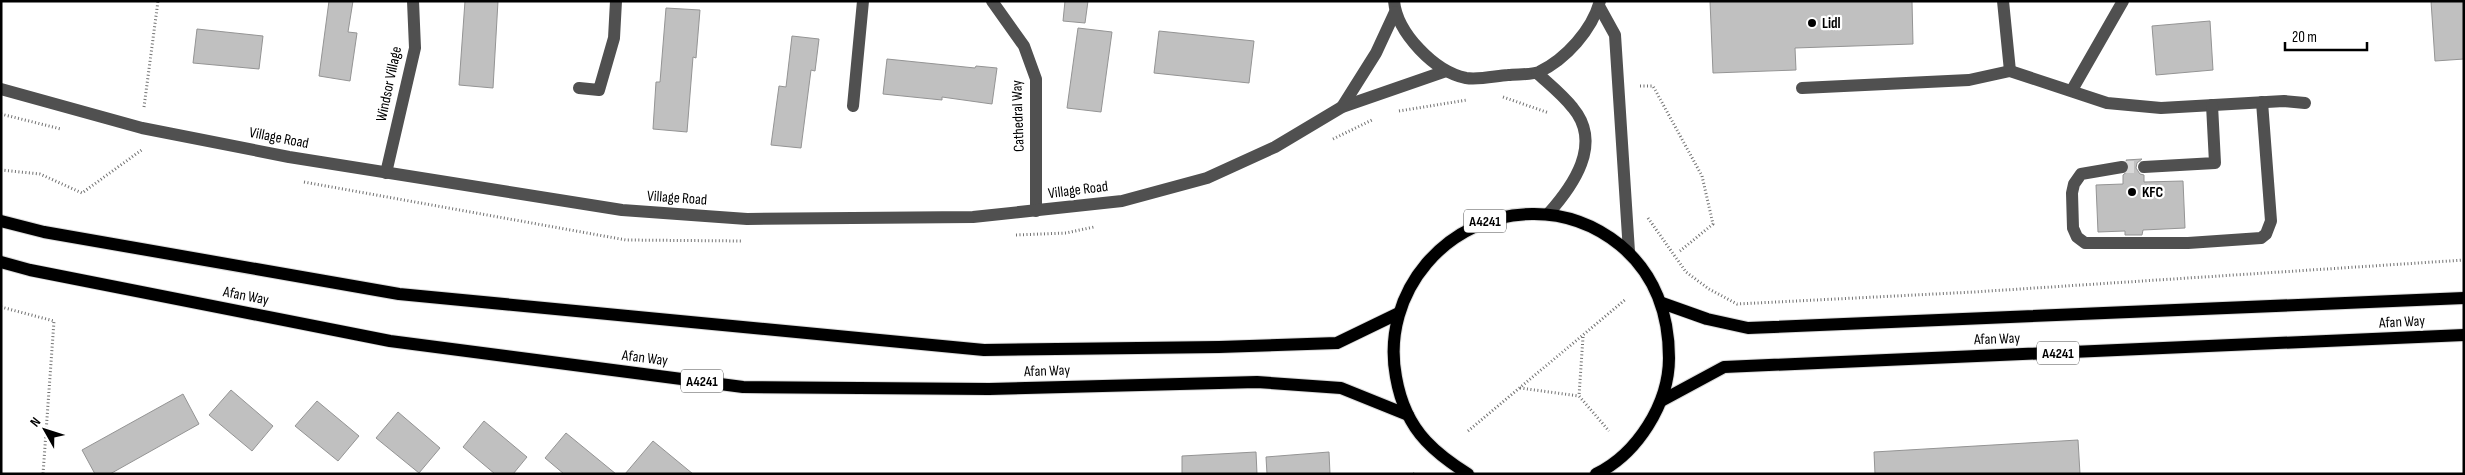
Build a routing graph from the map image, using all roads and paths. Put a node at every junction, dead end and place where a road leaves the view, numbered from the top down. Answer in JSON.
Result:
{"nodes":[{"id":1,"x":158,"y":1,"type":"edge"},
{"id":2,"x":413,"y":1,"type":"edge"},
{"id":3,"x":616,"y":1,"type":"edge"},
{"id":4,"x":863,"y":1,"type":"edge"},
{"id":5,"x":992,"y":1,"type":"edge"},
{"id":6,"x":2003,"y":1,"type":"edge"},
{"id":7,"x":2123,"y":1,"type":"edge"},
{"id":8,"x":1600,"y":4,"type":"edge"},
{"id":9,"x":1395,"y":6,"type":"edge"},
{"id":10,"x":1446,"y":71,"type":"junction"},
{"id":11,"x":2010,"y":71,"type":"junction"},
{"id":12,"x":1538,"y":72,"type":"junction"},
{"id":13,"x":1618,"y":85,"type":"junction"},
{"id":14,"x":1640,"y":86,"type":"junction"},
{"id":15,"x":579,"y":88,"type":"dead end"},
{"id":16,"x":1802,"y":88,"type":"dead end"},
{"id":17,"x":1,"y":89,"type":"edge"},
{"id":18,"x":2072,"y":90,"type":"junction"},
{"id":19,"x":1640,"y":94,"type":"dead end"},
{"id":20,"x":1497,"y":96,"type":"dead end"},
{"id":21,"x":1468,"y":100,"type":"dead end"},
{"id":22,"x":2262,"y":102,"type":"junction"},
{"id":23,"x":2305,"y":104,"type":"dead end"},
{"id":24,"x":2212,"y":105,"type":"junction"},
{"id":25,"x":853,"y":106,"type":"dead end"},
{"id":26,"x":1342,"y":107,"type":"junction"},
{"id":27,"x":1574,"y":108,"type":"junction"},
{"id":28,"x":1390,"y":112,"type":"dead end"},
{"id":29,"x":1,"y":114,"type":"edge"},
{"id":30,"x":1381,"y":116,"type":"dead end"},
{"id":31,"x":142,"y":128,"type":"junction"},
{"id":32,"x":63,"y":129,"type":"dead end"},
{"id":33,"x":1328,"y":141,"type":"dead end"},
{"id":34,"x":137,"y":145,"type":"dead end"},
{"id":35,"x":2122,"y":167,"type":"tunnel mouth"},
{"id":36,"x":2144,"y":167,"type":"tunnel mouth"},
{"id":37,"x":1,"y":170,"type":"edge"},
{"id":38,"x":386,"y":173,"type":"junction"},
{"id":39,"x":296,"y":180,"type":"dead end"},
{"id":40,"x":1648,"y":208,"type":"dead end"},
{"id":41,"x":1036,"y":212,"type":"junction"},
{"id":42,"x":1548,"y":214,"type":"junction"},
{"id":43,"x":1,"y":221,"type":"edge"},
{"id":44,"x":1104,"y":224,"type":"dead end"},
{"id":45,"x":1007,"y":235,"type":"dead end"},
{"id":46,"x":751,"y":241,"type":"dead end"},
{"id":47,"x":1680,"y":251,"type":"dead end"},
{"id":48,"x":1629,"y":252,"type":"junction"},
{"id":49,"x":2464,"y":260,"type":"edge"},
{"id":50,"x":1,"y":262,"type":"edge"},
{"id":51,"x":2464,"y":298,"type":"edge"},
{"id":52,"x":1626,"y":299,"type":"dead end"},
{"id":53,"x":1662,"y":303,"type":"junction"},
{"id":54,"x":1,"y":307,"type":"edge"},
{"id":55,"x":1399,"y":313,"type":"junction"},
{"id":56,"x":2464,"y":335,"type":"edge"},
{"id":57,"x":1583,"y":336,"type":"junction"},
{"id":58,"x":1520,"y":388,"type":"junction"},
{"id":59,"x":1579,"y":396,"type":"junction"},
{"id":60,"x":1661,"y":401,"type":"junction"},
{"id":61,"x":1408,"y":415,"type":"junction"},
{"id":62,"x":1468,"y":431,"type":"dead end"},
{"id":63,"x":1609,"y":431,"type":"dead end"},
{"id":64,"x":1600,"y":473,"type":"edge"},
{"id":65,"x":43,"y":474,"type":"edge"},
{"id":66,"x":1468,"y":474,"type":"edge"}],
"edges":[{"from":1,"to":31,"type":"path"},
{"from":2,"to":38,"type":"street","name":"Windsor Village"},
{"from":3,"to":15,"type":"street"},
{"from":4,"to":25,"type":"street"},
{"from":5,"to":41,"type":"street","name":"Cathedral Way"},
{"from":6,"to":11,"type":"street"},
{"from":7,"to":18,"type":"street"},
{"from":8,"to":12,"type":"street"},
{"from":8,"to":13,"type":"street"},
{"from":9,"to":10,"type":"street"},
{"from":9,"to":26,"type":"street","name":"Village Road"},
{"from":10,"to":12,"type":"street"},
{"from":10,"to":26,"type":"street","name":"Village Road"},
{"from":11,"to":16,"type":"street"},
{"from":11,"to":18,"type":"street"},
{"from":12,"to":27,"type":"street"},
{"from":13,"to":14,"type":"path"},
{"from":13,"to":48,"type":"street"},
{"from":14,"to":19,"type":"path"},
{"from":14,"to":47,"type":"path"},
{"from":17,"to":31,"type":"street","name":"Village Road"},
{"from":18,"to":24,"type":"street"},
{"from":20,"to":27,"type":"path"},
{"from":21,"to":28,"type":"path"},
{"from":22,"to":23,"type":"street"},
{"from":22,"to":24,"type":"street"},
{"from":22,"to":35,"type":"street"},
{"from":24,"to":36,"type":"street"},
{"from":26,"to":41,"type":"street","name":"Village Road"},
{"from":27,"to":42,"type":"street"},
{"from":29,"to":32,"type":"path"},
{"from":30,"to":33,"type":"path"},
{"from":31,"to":38,"type":"street","name":"Village Road"},
{"from":34,"to":37,"type":"path"},
{"from":38,"to":41,"type":"street","name":"Village Road"},
{"from":39,"to":46,"type":"path"},
{"from":40,"to":49,"type":"path"},
{"from":42,"to":48,"type":"main road","number":"A4241"},
{"from":42,"to":55,"type":"main road","number":"A4241"},
{"from":43,"to":55,"type":"main road","name":"Afan Way"},
{"from":44,"to":45,"type":"path"},
{"from":48,"to":53,"type":"main road","number":"A4241"},
{"from":50,"to":61,"type":"main road","name":"Afan Way","number":"A4241"},
{"from":51,"to":53,"type":"main road","name":"Afan Way"},
{"from":52,"to":57,"type":"path"},
{"from":53,"to":60,"type":"main road","number":"A4241"},
{"from":54,"to":65,"type":"path"},
{"from":55,"to":61,"type":"main road","number":"A4241"},
{"from":56,"to":60,"type":"main road","name":"Afan Way","number":"A4241"},
{"from":57,"to":58,"type":"path"},
{"from":57,"to":59,"type":"path"},
{"from":58,"to":59,"type":"path"},
{"from":58,"to":62,"type":"path"},
{"from":59,"to":63,"type":"path"},
{"from":60,"to":64,"type":"main road","number":"A4241"},
{"from":61,"to":66,"type":"main road","number":"A4241"}]}
